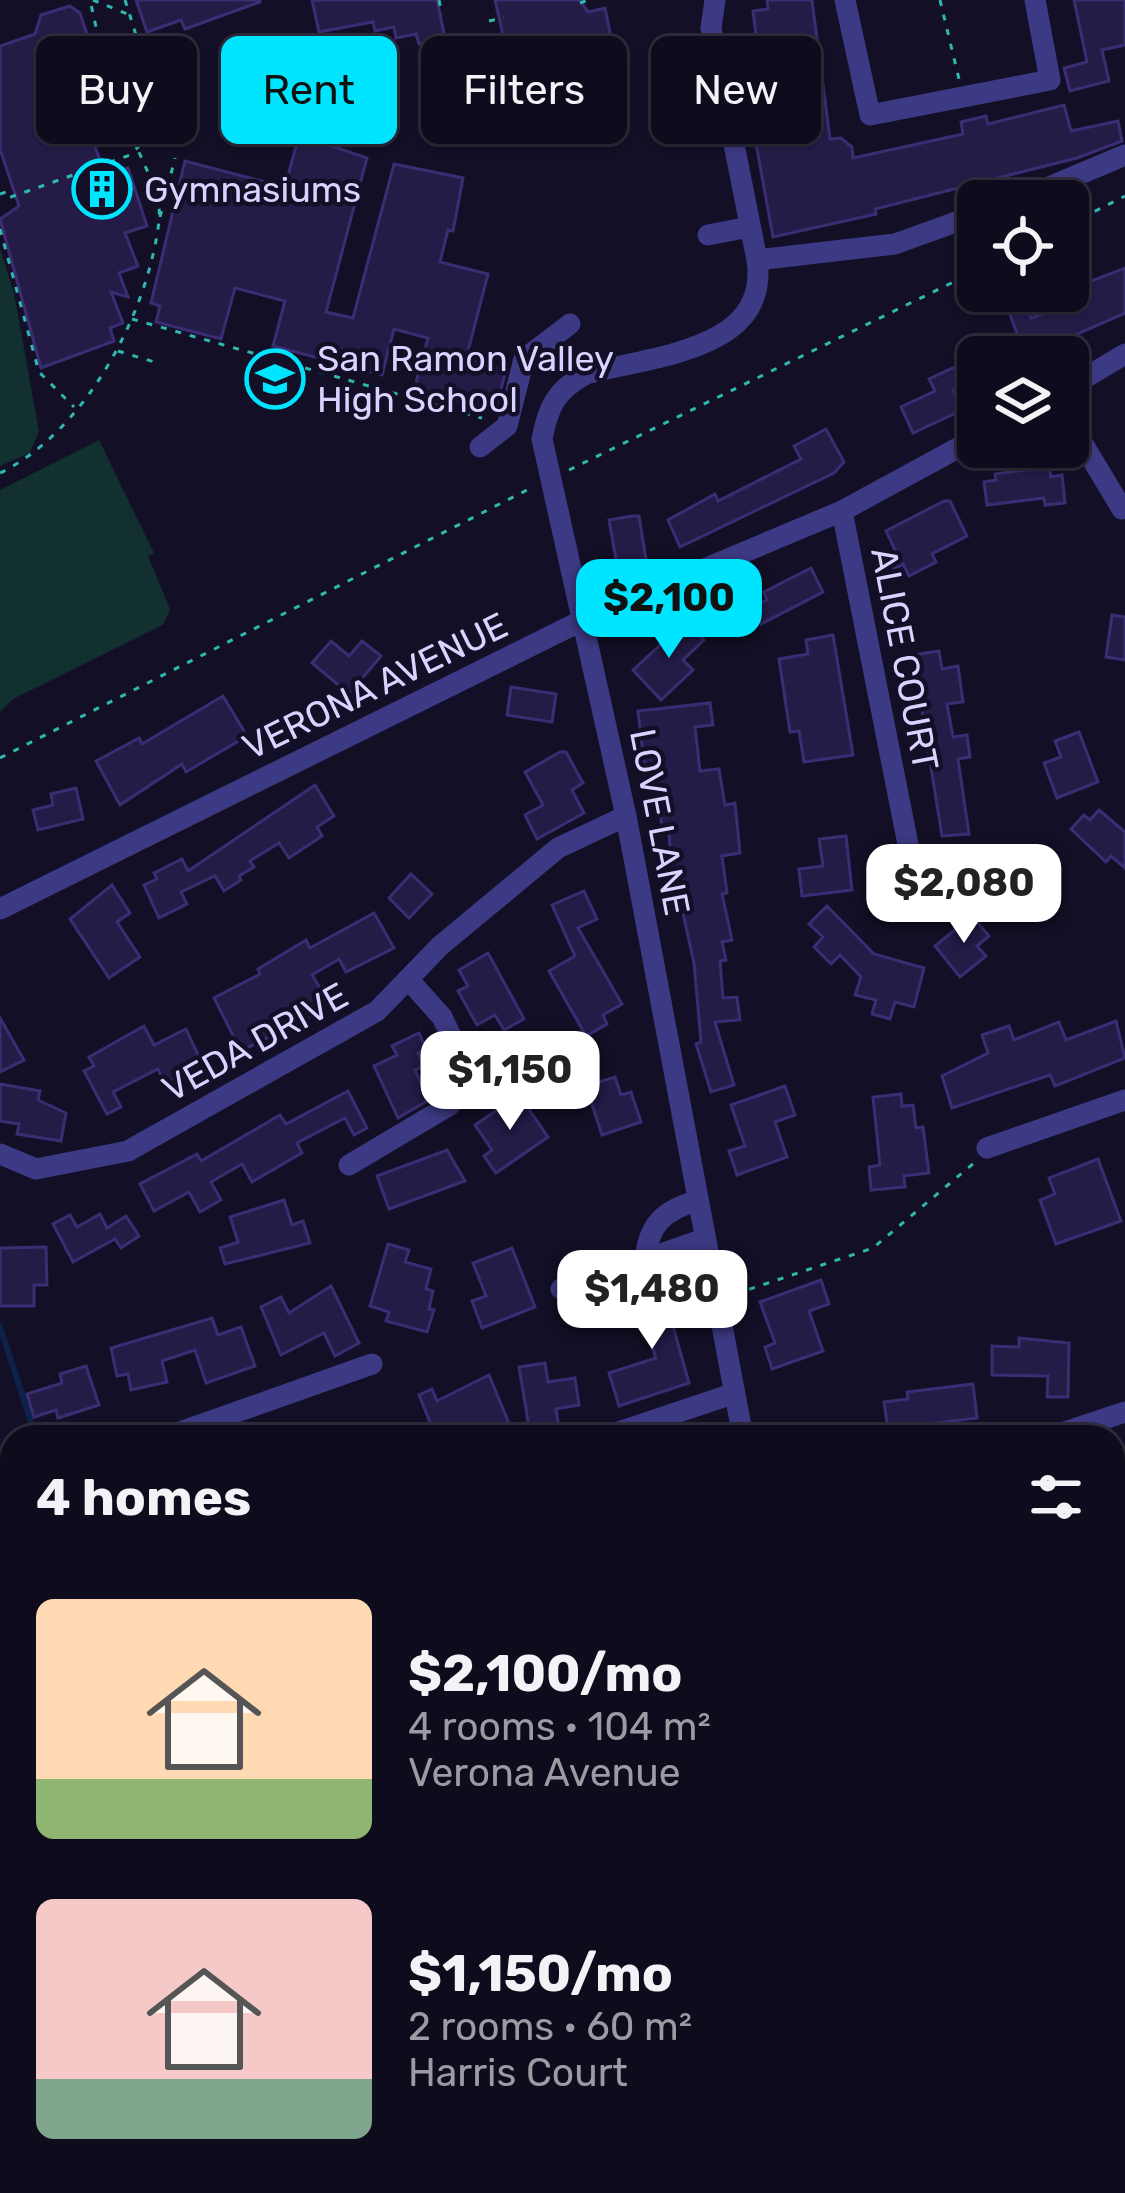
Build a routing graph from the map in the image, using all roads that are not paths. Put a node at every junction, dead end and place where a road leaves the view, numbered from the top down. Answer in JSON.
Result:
{"nodes":[{"id":1,"x":715,"y":0,"type":"edge"},
{"id":2,"x":844,"y":0,"type":"edge"},
{"id":3,"x":1035,"y":0,"type":"edge"},
{"id":4,"x":712,"y":36,"type":"edge"},
{"id":5,"x":733,"y":144,"type":"edge"},
{"id":6,"x":1125,"y":155,"type":"edge"},
{"id":7,"x":1066,"y":180,"type":"edge"},
{"id":8,"x":957,"y":222,"type":"edge"},
{"id":9,"x":749,"y":227,"type":"junction"},
{"id":10,"x":708,"y":235,"type":"dead end"},
{"id":11,"x":757,"y":260,"type":"junction"},
{"id":12,"x":570,"y":324,"type":"dead end"},
{"id":13,"x":1125,"y":354,"type":"edge"},
{"id":14,"x":1089,"y":375,"type":"edge"},
{"id":15,"x":480,"y":447,"type":"dead end"},
{"id":16,"x":957,"y":448,"type":"edge"},
{"id":17,"x":1089,"y":454,"type":"edge"},
{"id":18,"x":1122,"y":508,"type":"edge"},
{"id":19,"x":842,"y":511,"type":"junction"},
{"id":20,"x":585,"y":619,"type":"junction"},
{"id":21,"x":626,"y":816,"type":"junction"},
{"id":22,"x":917,"y":890,"type":"dead end"},
{"id":23,"x":0,"y":909,"type":"edge"},
{"id":24,"x":408,"y":979,"type":"junction"},
{"id":25,"x":1125,"y":1100,"type":"edge"},
{"id":26,"x":987,"y":1148,"type":"road end"},
{"id":27,"x":0,"y":1154,"type":"edge"},
{"id":28,"x":349,"y":1166,"type":"dead end"},
{"id":29,"x":697,"y":1202,"type":"junction"},
{"id":30,"x":704,"y":1239,"type":"junction"},
{"id":31,"x":645,"y":1259,"type":"junction"},
{"id":32,"x":561,"y":1289,"type":"dead end"},
{"id":33,"x":372,"y":1364,"type":"dead end"},
{"id":34,"x":732,"y":1394,"type":"junction"},
{"id":35,"x":1125,"y":1412,"type":"edge"},
{"id":36,"x":200,"y":1425,"type":"edge"},
{"id":37,"x":640,"y":1425,"type":"edge"},
{"id":38,"x":740,"y":1425,"type":"edge"},
{"id":39,"x":1086,"y":1425,"type":"edge"}],
"edges":[{"from":1,"to":4,"type":"street","name":"LOVE LANE"},
{"from":2,"to":3,"type":"street"},
{"from":5,"to":9,"type":"street","name":"LOVE LANE"},
{"from":6,"to":7,"type":"street"},
{"from":8,"to":11,"type":"street"},
{"from":9,"to":10,"type":"street"},
{"from":9,"to":11,"type":"street","name":"LOVE LANE"},
{"from":11,"to":20,"type":"street","name":"LOVE LANE"},
{"from":12,"to":15,"type":"street"},
{"from":13,"to":14,"type":"street"},
{"from":16,"to":19,"type":"street","name":"VERONA AVENUE"},
{"from":17,"to":18,"type":"street"},
{"from":19,"to":20,"type":"street","name":"VERONA AVENUE"},
{"from":19,"to":22,"type":"street","name":"ALICE COURT"},
{"from":20,"to":21,"type":"street","name":"LOVE LANE"},
{"from":20,"to":23,"type":"street","name":"VERONA AVENUE"},
{"from":21,"to":24,"type":"street","name":"VEDA DRIVE"},
{"from":21,"to":29,"type":"street","name":"LOVE LANE"},
{"from":24,"to":27,"type":"street","name":"VEDA DRIVE"},
{"from":24,"to":28,"type":"street"},
{"from":25,"to":26,"type":"street"},
{"from":29,"to":30,"type":"street","name":"LOVE LANE"},
{"from":29,"to":31,"type":"street"},
{"from":30,"to":31,"type":"street"},
{"from":30,"to":34,"type":"street","name":"LOVE LANE"},
{"from":31,"to":32,"type":"street"},
{"from":33,"to":36,"type":"street"},
{"from":34,"to":37,"type":"street"},
{"from":34,"to":38,"type":"street","name":"LOVE LANE"},
{"from":35,"to":39,"type":"street"}]}
